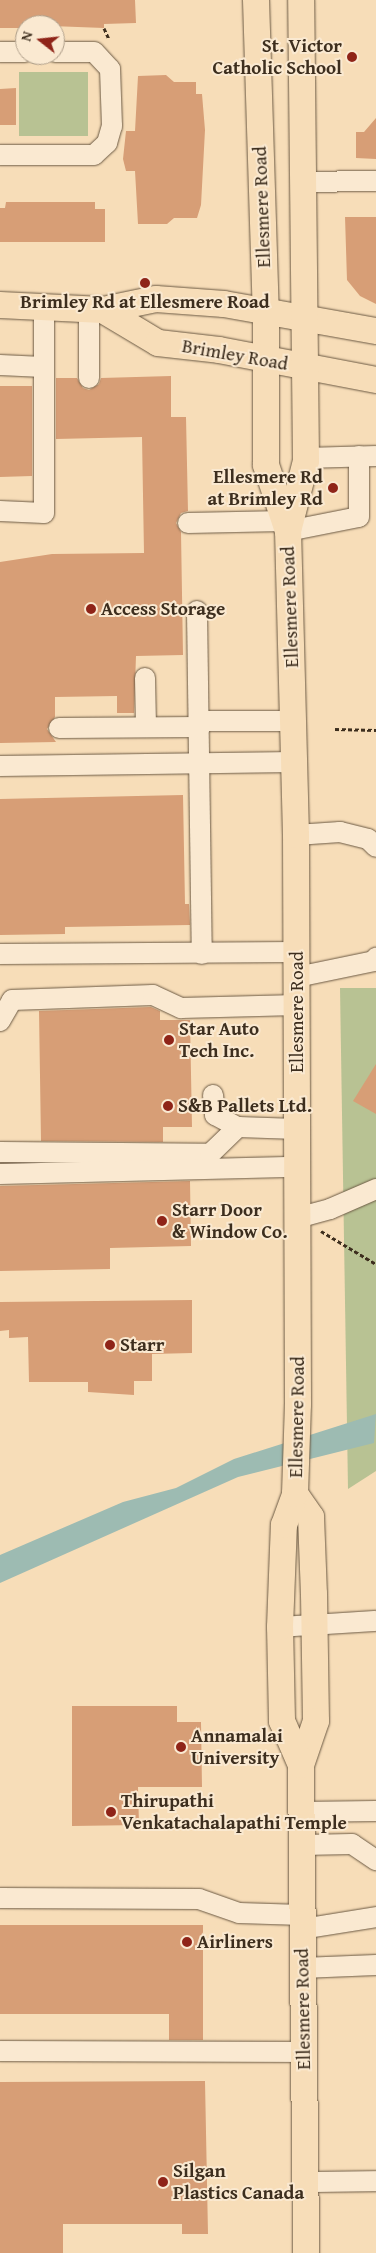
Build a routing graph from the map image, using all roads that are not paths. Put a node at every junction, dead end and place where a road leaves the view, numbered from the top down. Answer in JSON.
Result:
{"nodes":[{"id":1,"x":256,"y":0,"type":"edge"},
{"id":2,"x":301,"y":0,"type":"edge"},
{"id":3,"x":0,"y":52,"type":"edge"},
{"id":4,"x":15,"y":52,"type":"edge"},
{"id":5,"x":65,"y":52,"type":"edge"},
{"id":6,"x":0,"y":155,"type":"edge"},
{"id":7,"x":302,"y":182,"type":"junction"},
{"id":8,"x":376,"y":182,"type":"edge"},
{"id":9,"x":0,"y":304,"type":"edge"},
{"id":10,"x":44,"y":306,"type":"junction"},
{"id":11,"x":96,"y":310,"type":"junction"},
{"id":12,"x":266,"y":310,"type":"junction"},
{"id":13,"x":302,"y":316,"type":"junction"},
{"id":14,"x":376,"y":330,"type":"edge"},
{"id":15,"x":266,"y":359,"type":"junction"},
{"id":16,"x":0,"y":365,"type":"edge"},
{"id":17,"x":43,"y":367,"type":"junction"},
{"id":18,"x":304,"y":368,"type":"junction"},
{"id":19,"x":89,"y":378,"type":"dead end"},
{"id":20,"x":376,"y":380,"type":"edge"},
{"id":21,"x":367,"y":456,"type":"edge"},
{"id":22,"x":306,"y":458,"type":"junction"},
{"id":23,"x":0,"y":511,"type":"edge"},
{"id":24,"x":368,"y":517,"type":"edge"},
{"id":25,"x":188,"y":523,"type":"dead end"},
{"id":26,"x":286,"y":526,"type":"junction"},
{"id":27,"x":197,"y":611,"type":"dead end"},
{"id":28,"x":146,"y":678,"type":"dead end"},
{"id":29,"x":294,"y":721,"type":"junction"},
{"id":30,"x":200,"y":724,"type":"junction"},
{"id":31,"x":146,"y":727,"type":"junction"},
{"id":32,"x":60,"y":728,"type":"dead end"},
{"id":33,"x":294,"y":762,"type":"junction"},
{"id":34,"x":199,"y":763,"type":"junction"},
{"id":35,"x":0,"y":766,"type":"edge"},
{"id":36,"x":296,"y":835,"type":"junction"},
{"id":37,"x":376,"y":847,"type":"edge"},
{"id":38,"x":0,"y":954,"type":"edge"},
{"id":39,"x":202,"y":954,"type":"junction"},
{"id":40,"x":376,"y":958,"type":"edge"},
{"id":41,"x":297,"y":964,"type":"junction"},
{"id":42,"x":297,"y":1005,"type":"junction"},
{"id":43,"x":0,"y":1021,"type":"edge"},
{"id":44,"x":214,"y":1095,"type":"dead end"},
{"id":45,"x":238,"y":1127,"type":"junction"},
{"id":46,"x":297,"y":1129,"type":"junction"},
{"id":47,"x":0,"y":1152,"type":"edge"},
{"id":48,"x":297,"y":1167,"type":"junction"},
{"id":49,"x":0,"y":1174,"type":"edge"},
{"id":50,"x":376,"y":1189,"type":"edge"},
{"id":51,"x":297,"y":1218,"type":"junction"},
{"id":52,"x":296,"y":1494,"type":"junction"},
{"id":53,"x":376,"y":1621,"type":"edge"},
{"id":54,"x":314,"y":1626,"type":"junction"},
{"id":55,"x":280,"y":1627,"type":"junction"},
{"id":56,"x":301,"y":1765,"type":"junction"},
{"id":57,"x":376,"y":1811,"type":"edge"},
{"id":58,"x":301,"y":1812,"type":"junction"},
{"id":59,"x":352,"y":1844,"type":"junction"},
{"id":60,"x":376,"y":1844,"type":"edge"},
{"id":61,"x":302,"y":1845,"type":"junction"},
{"id":62,"x":376,"y":1860,"type":"edge"},
{"id":63,"x":0,"y":1898,"type":"edge"},
{"id":64,"x":376,"y":1917,"type":"edge"},
{"id":65,"x":302,"y":1922,"type":"junction"},
{"id":66,"x":376,"y":1965,"type":"edge"},
{"id":67,"x":302,"y":1968,"type":"junction"},
{"id":68,"x":0,"y":2051,"type":"edge"},
{"id":69,"x":304,"y":2052,"type":"junction"},
{"id":70,"x":376,"y":2181,"type":"edge"},
{"id":71,"x":306,"y":2182,"type":"junction"},
{"id":72,"x":306,"y":2253,"type":"edge"}],
"edges":[{"from":1,"to":12,"type":"main road","name":"Ellesmere Road"},
{"from":2,"to":7,"type":"main road","name":"Ellesmere Road"},
{"from":3,"to":4,"type":"street"},
{"from":5,"to":6,"type":"street"},
{"from":7,"to":8,"type":"street"},
{"from":7,"to":13,"type":"main road","name":"Ellesmere Road"},
{"from":9,"to":10,"type":"main road","name":"Brimley Road"},
{"from":10,"to":11,"type":"main road","name":"Brimley Road"},
{"from":10,"to":17,"type":"street"},
{"from":11,"to":12,"type":"main road","name":"Brimley Road"},
{"from":11,"to":15,"type":"main road","name":"Brimley Road"},
{"from":11,"to":19,"type":"street"},
{"from":12,"to":13,"type":"main road","name":"Brimley Road"},
{"from":12,"to":15,"type":"main road","name":"Ellesmere Road"},
{"from":13,"to":14,"type":"main road","name":"Brimley Road"},
{"from":13,"to":18,"type":"main road","name":"Ellesmere Road"},
{"from":15,"to":18,"type":"main road","name":"Brimley Road"},
{"from":15,"to":26,"type":"main road","name":"Ellesmere Road"},
{"from":16,"to":17,"type":"street"},
{"from":17,"to":23,"type":"street"},
{"from":18,"to":20,"type":"main road","name":"Brimley Road"},
{"from":18,"to":22,"type":"main road","name":"Ellesmere Road"},
{"from":21,"to":22,"type":"street"},
{"from":21,"to":24,"type":"street"},
{"from":22,"to":26,"type":"main road","name":"Ellesmere Road"},
{"from":24,"to":26,"type":"street"},
{"from":25,"to":26,"type":"street"},
{"from":26,"to":29,"type":"main road","name":"Ellesmere Road"},
{"from":27,"to":30,"type":"street"},
{"from":28,"to":31,"type":"street"},
{"from":29,"to":30,"type":"street"},
{"from":29,"to":33,"type":"main road","name":"Ellesmere Road"},
{"from":30,"to":31,"type":"street"},
{"from":30,"to":34,"type":"street"},
{"from":31,"to":32,"type":"street"},
{"from":33,"to":34,"type":"street"},
{"from":33,"to":36,"type":"main road","name":"Ellesmere Road"},
{"from":34,"to":35,"type":"street"},
{"from":34,"to":39,"type":"street"},
{"from":36,"to":37,"type":"street"},
{"from":36,"to":41,"type":"main road","name":"Ellesmere Road"},
{"from":38,"to":39,"type":"street"},
{"from":39,"to":41,"type":"street"},
{"from":40,"to":41,"type":"street"},
{"from":41,"to":42,"type":"main road","name":"Ellesmere Road"},
{"from":42,"to":43,"type":"street"},
{"from":42,"to":46,"type":"main road","name":"Ellesmere Road"},
{"from":44,"to":45,"type":"street"},
{"from":45,"to":46,"type":"street"},
{"from":45,"to":47,"type":"street"},
{"from":46,"to":48,"type":"main road","name":"Ellesmere Road"},
{"from":48,"to":49,"type":"street"},
{"from":48,"to":51,"type":"main road","name":"Ellesmere Road"},
{"from":50,"to":51,"type":"street"},
{"from":51,"to":52,"type":"main road","name":"Ellesmere Road"},
{"from":52,"to":54,"type":"main road","name":"Ellesmere Road"},
{"from":52,"to":55,"type":"main road","name":"Ellesmere Road"},
{"from":53,"to":54,"type":"street"},
{"from":54,"to":55,"type":"street"},
{"from":54,"to":56,"type":"main road","name":"Ellesmere Road"},
{"from":55,"to":56,"type":"main road","name":"Ellesmere Road"},
{"from":56,"to":58,"type":"main road","name":"Ellesmere Road"},
{"from":57,"to":58,"type":"street"},
{"from":58,"to":61,"type":"main road","name":"Ellesmere Road"},
{"from":59,"to":60,"type":"street"},
{"from":59,"to":61,"type":"street"},
{"from":59,"to":62,"type":"street"},
{"from":61,"to":65,"type":"main road","name":"Ellesmere Road"},
{"from":63,"to":65,"type":"street"},
{"from":64,"to":65,"type":"street"},
{"from":65,"to":67,"type":"main road","name":"Ellesmere Road"},
{"from":66,"to":67,"type":"street"},
{"from":67,"to":69,"type":"main road","name":"Ellesmere Road"},
{"from":68,"to":69,"type":"street"},
{"from":69,"to":71,"type":"main road","name":"Ellesmere Road"},
{"from":70,"to":71,"type":"street"},
{"from":71,"to":72,"type":"main road","name":"Ellesmere Road"}]}
